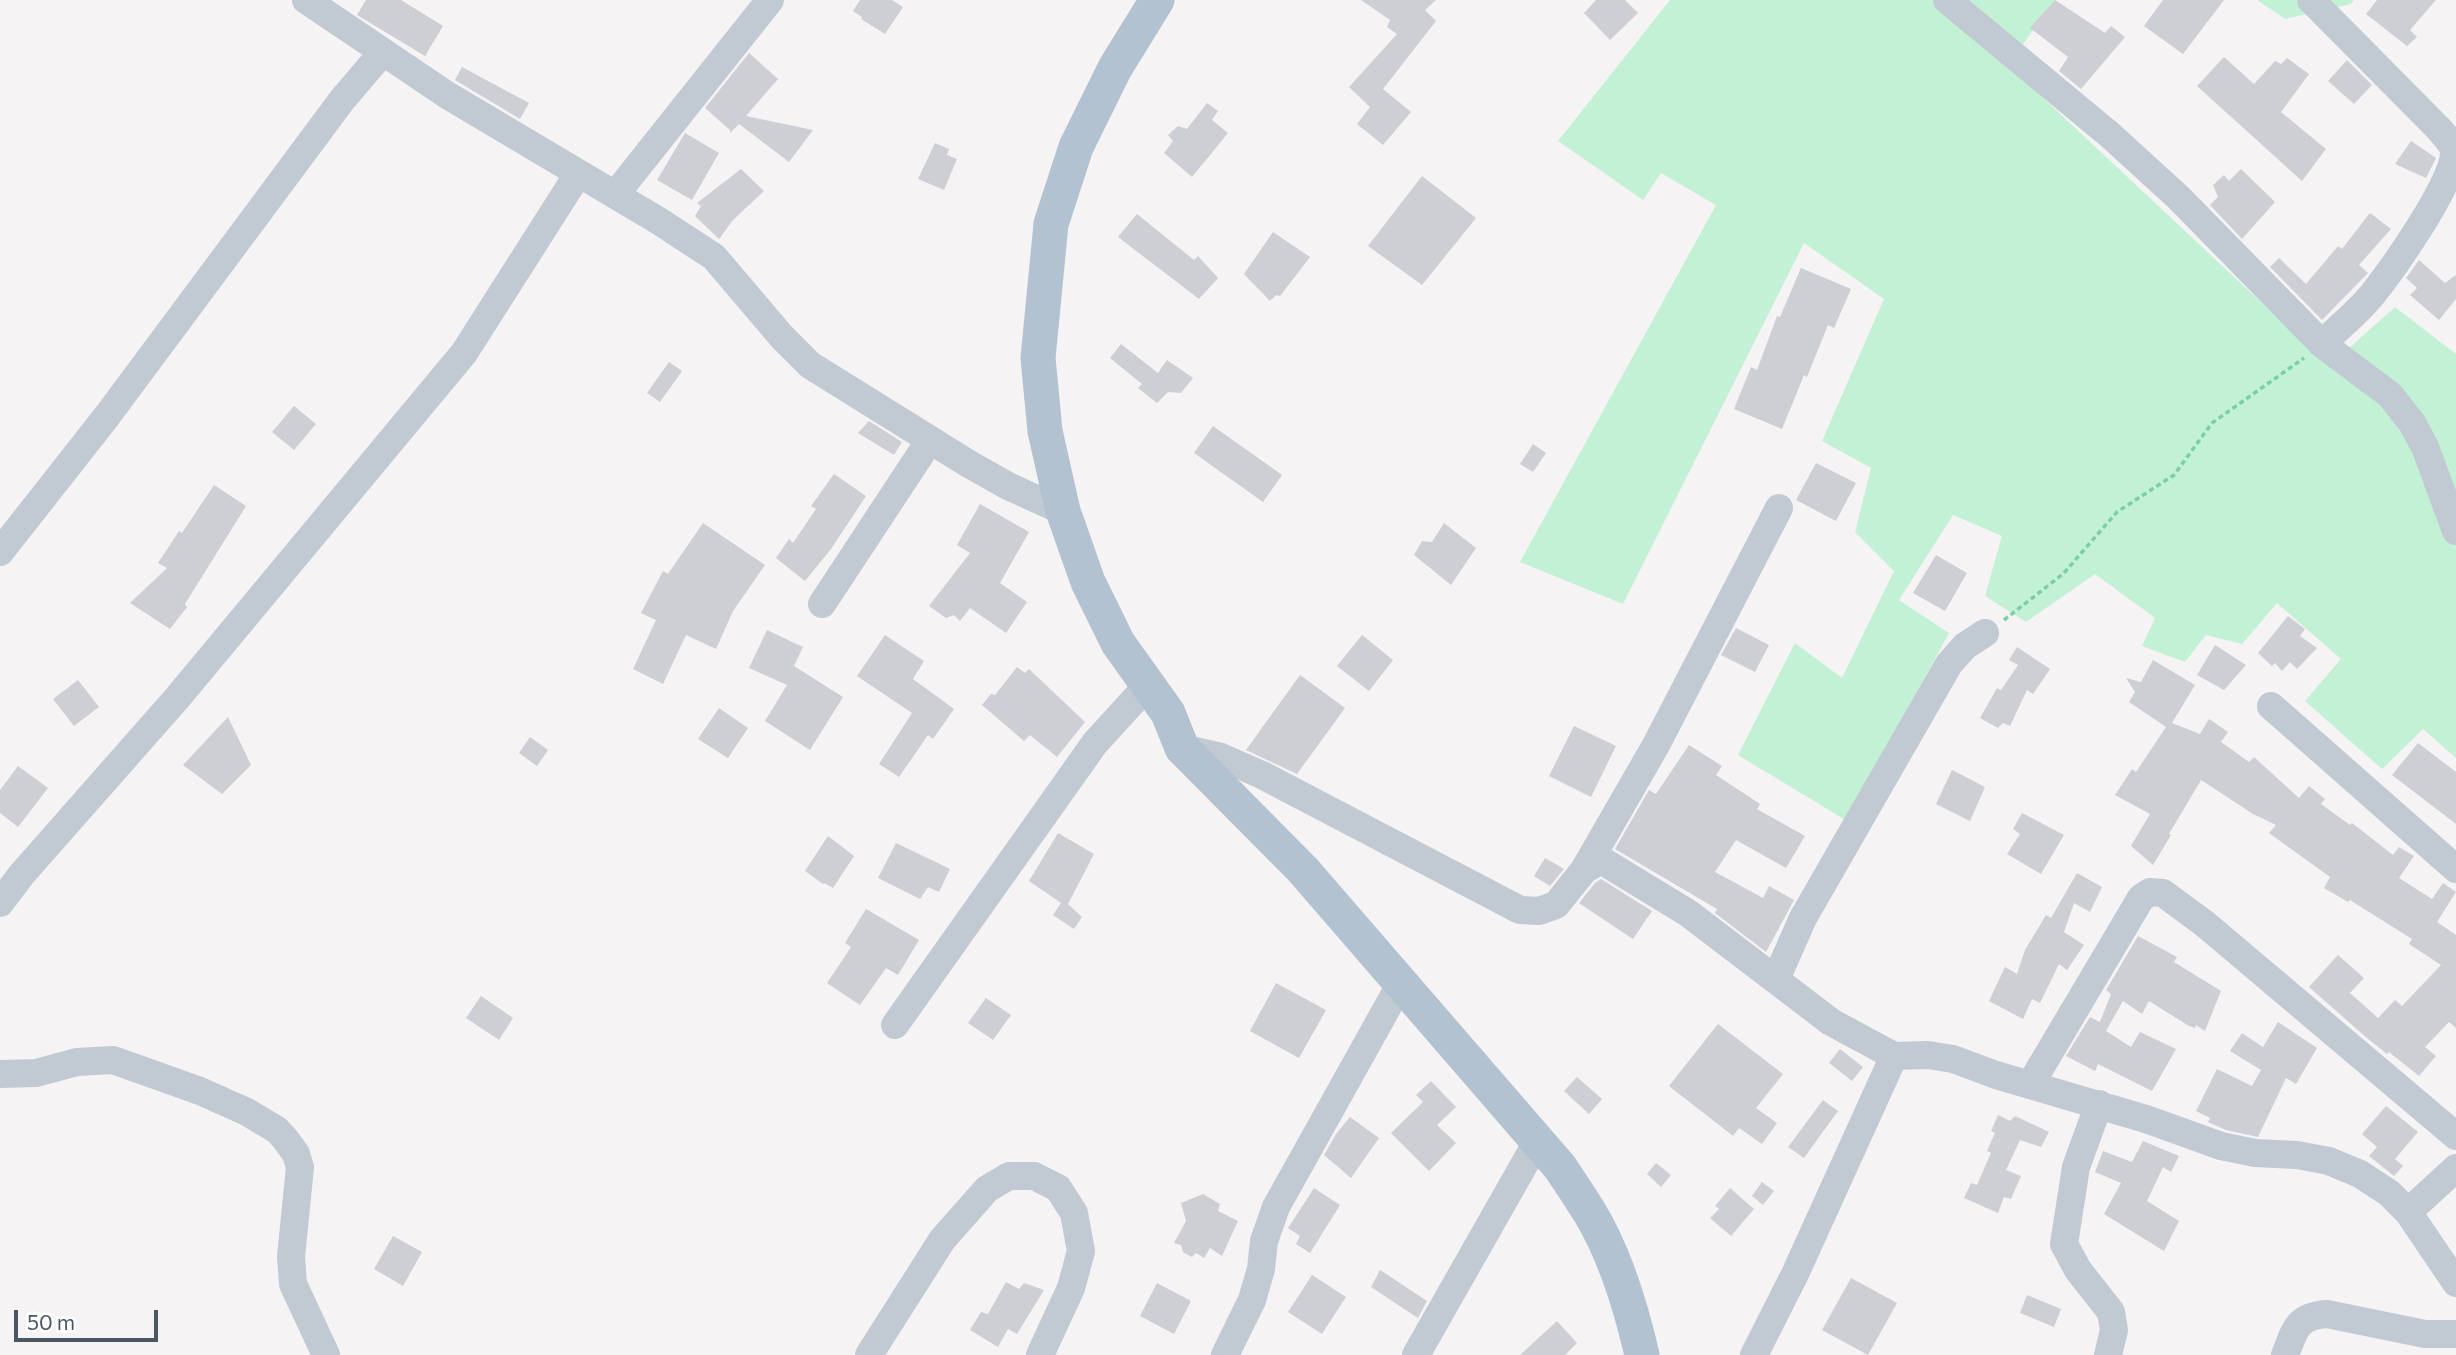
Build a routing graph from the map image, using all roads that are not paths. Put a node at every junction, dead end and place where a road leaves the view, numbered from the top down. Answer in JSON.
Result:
{"nodes":[{"id":1,"x":306,"y":0,"type":"edge"},
{"id":2,"x":769,"y":0,"type":"edge"},
{"id":3,"x":1157,"y":0,"type":"edge"},
{"id":4,"x":1947,"y":0,"type":"edge"},
{"id":5,"x":2311,"y":0,"type":"edge"},
{"id":6,"x":382,"y":52,"type":"junction"},
{"id":7,"x":578,"y":174,"type":"junction"},
{"id":8,"x":615,"y":195,"type":"junction"},
{"id":9,"x":2322,"y":344,"type":"junction"},
{"id":10,"x":930,"y":440,"type":"junction"},
{"id":11,"x":1779,"y":508,"type":"dead end"},
{"id":12,"x":1063,"y":511,"type":"junction"},
{"id":13,"x":2456,"y":531,"type":"edge"},
{"id":14,"x":0,"y":552,"type":"edge"},
{"id":15,"x":822,"y":604,"type":"dead end"},
{"id":16,"x":1985,"y":633,"type":"road end"},
{"id":17,"x":1148,"y":685,"type":"junction"},
{"id":18,"x":2271,"y":706,"type":"dead end"},
{"id":19,"x":1182,"y":748,"type":"junction"},
{"id":20,"x":2456,"y":869,"type":"edge"},
{"id":21,"x":1584,"y":870,"type":"junction"},
{"id":22,"x":0,"y":902,"type":"edge"},
{"id":23,"x":1776,"y":979,"type":"junction"},
{"id":24,"x":1401,"y":983,"type":"junction"},
{"id":25,"x":895,"y":1025,"type":"dead end"},
{"id":26,"x":1894,"y":1056,"type":"junction"},
{"id":27,"x":0,"y":1074,"type":"edge"},
{"id":28,"x":2030,"y":1085,"type":"junction"},
{"id":29,"x":2099,"y":1104,"type":"junction"},
{"id":30,"x":2456,"y":1136,"type":"edge"},
{"id":31,"x":1537,"y":1142,"type":"junction"},
{"id":32,"x":2456,"y":1168,"type":"edge"},
{"id":33,"x":2408,"y":1212,"type":"junction"},
{"id":34,"x":2456,"y":1283,"type":"edge"},
{"id":35,"x":2456,"y":1334,"type":"edge"},
{"id":36,"x":326,"y":1355,"type":"edge"},
{"id":37,"x":869,"y":1355,"type":"edge"},
{"id":38,"x":1040,"y":1355,"type":"edge"},
{"id":39,"x":1224,"y":1355,"type":"edge"},
{"id":40,"x":1416,"y":1355,"type":"edge"},
{"id":41,"x":1642,"y":1355,"type":"edge"},
{"id":42,"x":1754,"y":1355,"type":"edge"},
{"id":43,"x":2108,"y":1355,"type":"edge"},
{"id":44,"x":2285,"y":1355,"type":"edge"}],
"edges":[{"from":1,"to":6,"type":"street"},
{"from":2,"to":8,"type":"street"},
{"from":3,"to":12,"type":"main road"},
{"from":4,"to":9,"type":"street"},
{"from":5,"to":9,"type":"street"},
{"from":6,"to":7,"type":"street"},
{"from":6,"to":14,"type":"street"},
{"from":7,"to":8,"type":"street"},
{"from":7,"to":22,"type":"street"},
{"from":8,"to":10,"type":"street"},
{"from":9,"to":13,"type":"street"},
{"from":10,"to":12,"type":"street"},
{"from":10,"to":15,"type":"street"},
{"from":11,"to":21,"type":"street"},
{"from":12,"to":17,"type":"main road"},
{"from":16,"to":23,"type":"street"},
{"from":17,"to":19,"type":"main road"},
{"from":17,"to":25,"type":"street"},
{"from":18,"to":20,"type":"street"},
{"from":19,"to":21,"type":"street"},
{"from":19,"to":24,"type":"main road"},
{"from":21,"to":23,"type":"street"},
{"from":23,"to":26,"type":"street"},
{"from":24,"to":31,"type":"main road"},
{"from":24,"to":39,"type":"street"},
{"from":26,"to":28,"type":"street"},
{"from":26,"to":42,"type":"street"},
{"from":27,"to":36,"type":"street"},
{"from":28,"to":29,"type":"street"},
{"from":28,"to":30,"type":"street"},
{"from":29,"to":33,"type":"street"},
{"from":29,"to":43,"type":"street"},
{"from":31,"to":40,"type":"street"},
{"from":31,"to":41,"type":"main road"},
{"from":32,"to":33,"type":"street"},
{"from":33,"to":34,"type":"street"},
{"from":35,"to":44,"type":"street"},
{"from":37,"to":38,"type":"street"}]}
